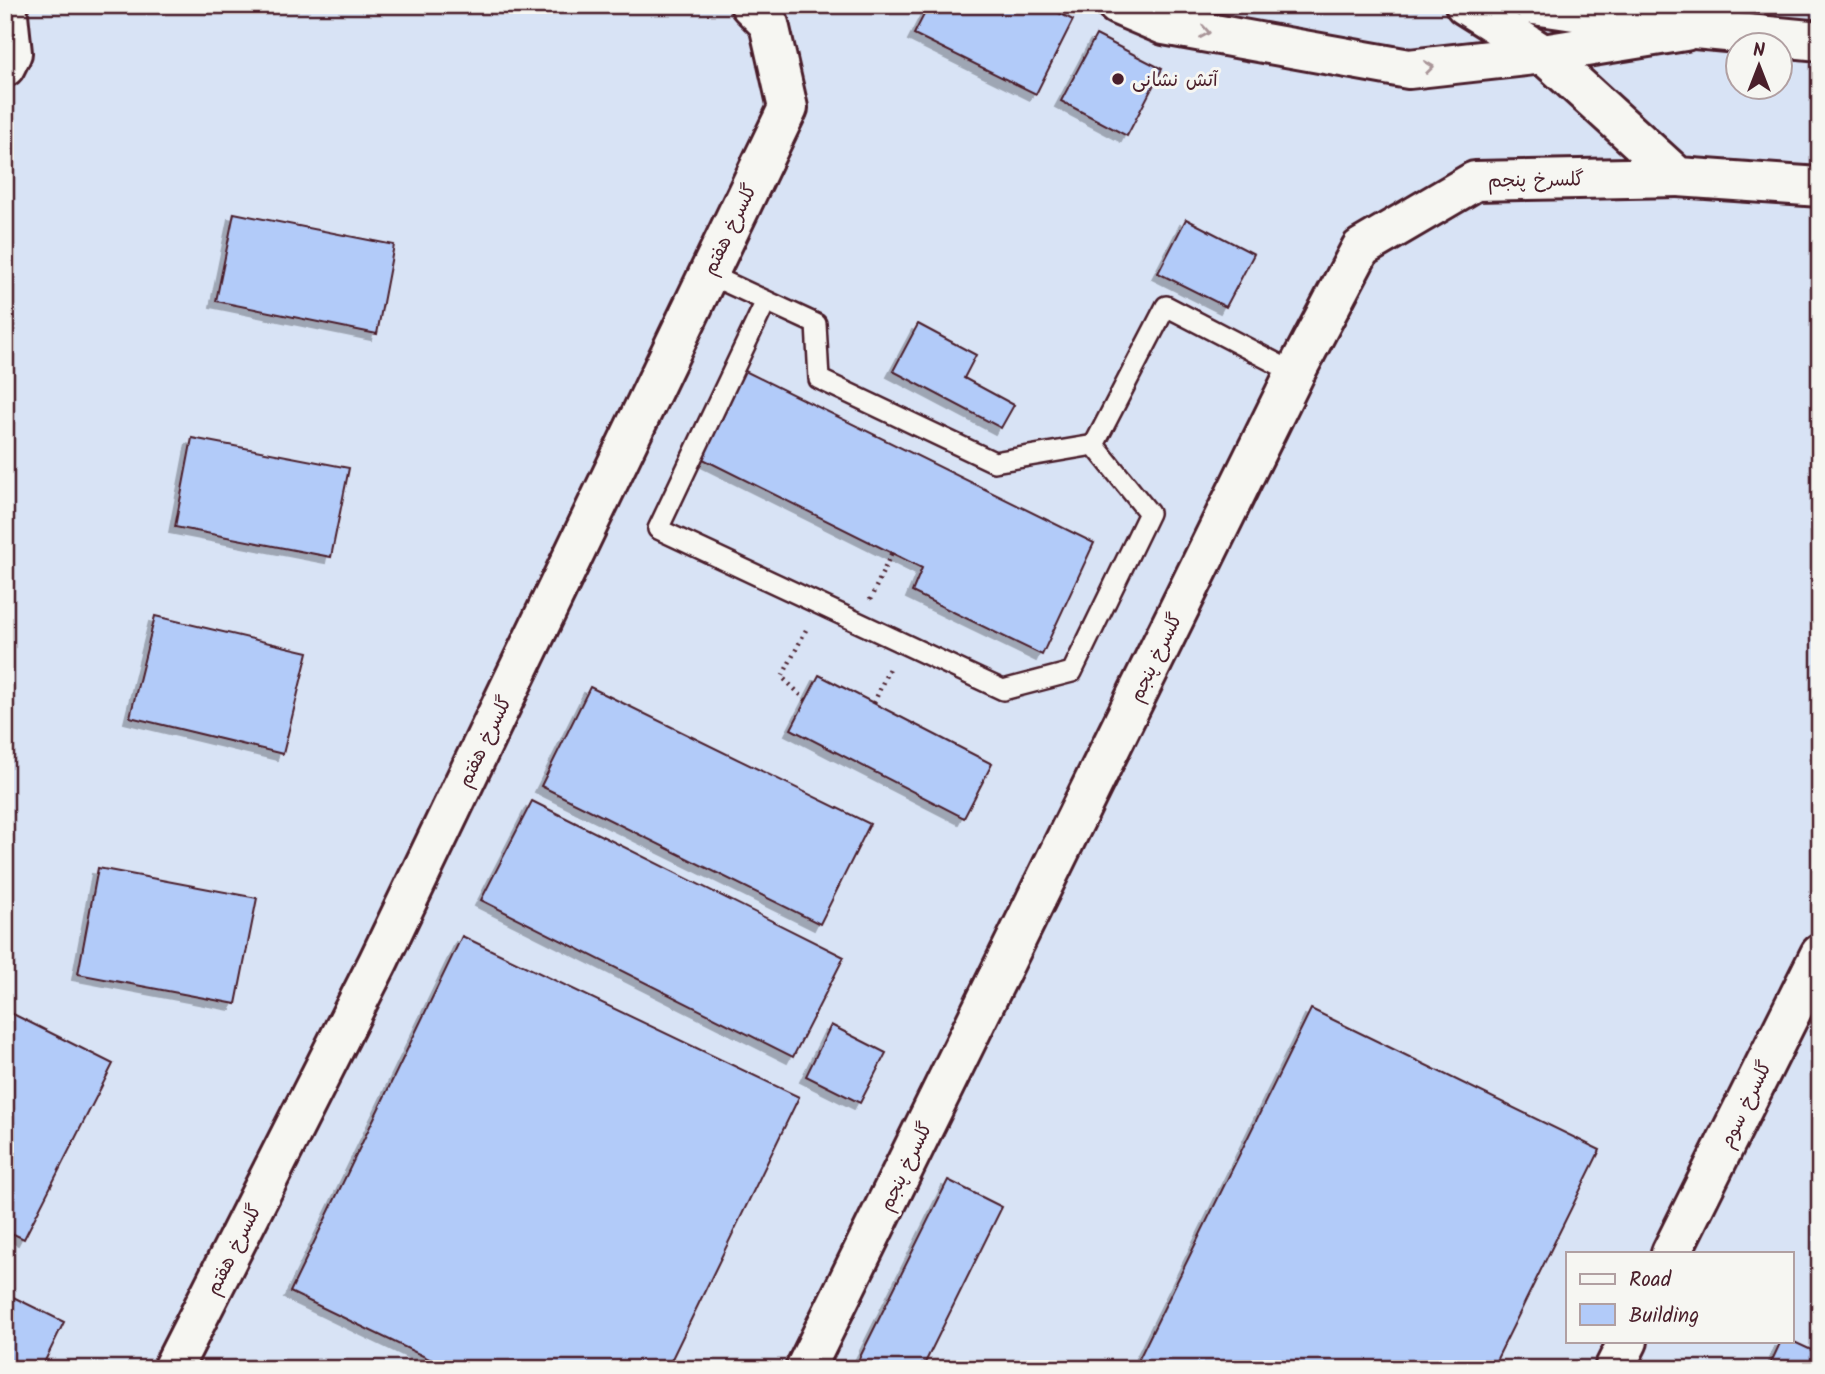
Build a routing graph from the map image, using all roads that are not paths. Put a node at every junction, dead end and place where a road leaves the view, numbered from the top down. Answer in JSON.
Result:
{"nodes":[{"id":1,"x":7,"y":5,"type":"edge"},
{"id":2,"x":1117,"y":5,"type":"edge"},
{"id":3,"x":1465,"y":5,"type":"edge"},
{"id":4,"x":1534,"y":5,"type":"edge"},
{"id":5,"x":768,"y":11,"type":"edge"},
{"id":6,"x":1695,"y":29,"type":"junction"},
{"id":7,"x":1820,"y":41,"type":"edge"},
{"id":8,"x":1543,"y":54,"type":"junction"},
{"id":9,"x":5,"y":66,"type":"edge"},
{"id":10,"x":1678,"y":177,"type":"junction"},
{"id":11,"x":1820,"y":187,"type":"edge"},
{"id":12,"x":708,"y":274,"type":"junction"},
{"id":13,"x":766,"y":301,"type":"junction"},
{"id":14,"x":1295,"y":373,"type":"junction"},
{"id":15,"x":1094,"y":444,"type":"junction"},
{"id":16,"x":1820,"y":954,"type":"edge"},
{"id":17,"x":1671,"y":1252,"type":"edge"},
{"id":18,"x":1628,"y":1342,"type":"edge"},
{"id":19,"x":172,"y":1369,"type":"edge"},
{"id":20,"x":805,"y":1369,"type":"edge"},
{"id":21,"x":1614,"y":1369,"type":"edge"}],
"edges":[{"from":1,"to":9,"type":"street"},
{"from":2,"to":8,"type":"street","one_way":true},
{"from":3,"to":8,"type":"street"},
{"from":4,"to":6,"type":"street"},
{"from":5,"to":12,"type":"street","name":"گلسرخ هفتم"},
{"from":6,"to":7,"type":"street"},
{"from":6,"to":8,"type":"street"},
{"from":8,"to":10,"type":"street"},
{"from":10,"to":11,"type":"street","name":"گلسرخ پنجم"},
{"from":10,"to":14,"type":"street","name":"گلسرخ پنجم"},
{"from":12,"to":13,"type":"lane"},
{"from":12,"to":19,"type":"street","name":"گلسرخ هفتم"},
{"from":13,"to":15,"type":"lane"},
{"from":13,"to":15,"type":"lane"},
{"from":14,"to":15,"type":"lane"},
{"from":14,"to":20,"type":"street","name":"گلسرخ پنجم"},
{"from":16,"to":17,"type":"street","name":"گلسرخ سوم"},
{"from":18,"to":21,"type":"street"}]}
